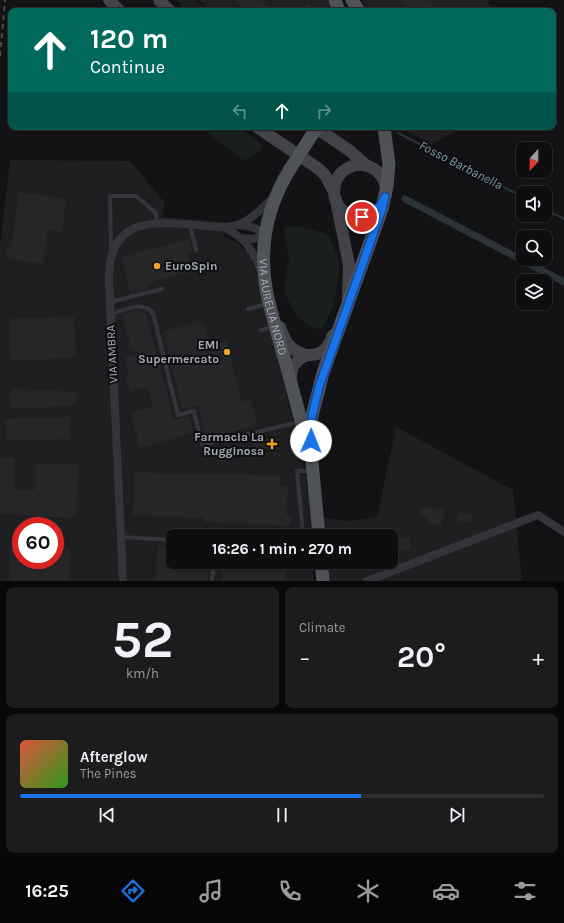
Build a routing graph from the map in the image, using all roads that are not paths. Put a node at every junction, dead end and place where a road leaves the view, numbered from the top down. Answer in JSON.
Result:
{"nodes":[{"id":1,"x":109,"y":0,"type":"edge"},
{"id":2,"x":160,"y":0,"type":"edge"},
{"id":3,"x":117,"y":8,"type":"edge"},
{"id":4,"x":167,"y":8,"type":"edge"},
{"id":5,"x":260,"y":130,"type":"edge"},
{"id":6,"x":314,"y":130,"type":"edge"},
{"id":7,"x":320,"y":130,"type":"edge"},
{"id":8,"x":384,"y":130,"type":"edge"},
{"id":9,"x":367,"y":166,"type":"junction"},
{"id":10,"x":275,"y":196,"type":"junction"},
{"id":11,"x":335,"y":196,"type":"junction"},
{"id":12,"x":385,"y":197,"type":"junction"},
{"id":13,"x":157,"y":223,"type":"junction"},
{"id":14,"x":190,"y":224,"type":"junction"},
{"id":15,"x":236,"y":226,"type":"junction"},
{"id":16,"x":225,"y":228,"type":"junction"},
{"id":17,"x":265,"y":233,"type":"junction"},
{"id":18,"x":241,"y":238,"type":"junction"},
{"id":19,"x":196,"y":250,"type":"dead end"},
{"id":20,"x":111,"y":257,"type":"junction"},
{"id":21,"x":265,"y":279,"type":"junction"},
{"id":22,"x":162,"y":289,"type":"dead end"},
{"id":23,"x":110,"y":302,"type":"junction"},
{"id":24,"x":270,"y":305,"type":"junction"},
{"id":25,"x":248,"y":309,"type":"dead end"},
{"id":26,"x":110,"y":314,"type":"junction"},
{"id":27,"x":344,"y":316,"type":"junction"},
{"id":28,"x":276,"y":326,"type":"junction"},
{"id":29,"x":261,"y":330,"type":"dead end"},
{"id":30,"x":307,"y":355,"type":"junction"},
{"id":31,"x":290,"y":382,"type":"junction"},
{"id":32,"x":301,"y":421,"type":"junction"},
{"id":33,"x":312,"y":467,"type":"junction"},
{"id":34,"x":318,"y":529,"type":"edge"},
{"id":35,"x":564,"y":532,"type":"edge"},
{"id":36,"x":120,"y":537,"type":"junction"},
{"id":37,"x":166,"y":540,"type":"edge"},
{"id":38,"x":213,"y":569,"type":"edge"},
{"id":39,"x":322,"y":569,"type":"edge"},
{"id":40,"x":122,"y":581,"type":"edge"},
{"id":41,"x":212,"y":581,"type":"edge"},
{"id":42,"x":323,"y":581,"type":"edge"},
{"id":43,"x":367,"y":581,"type":"edge"}],
"edges":[{"from":1,"to":3,"type":"main road"},
{"from":2,"to":4,"type":"main road"},
{"from":5,"to":11,"type":"main road"},
{"from":6,"to":10,"type":"main road","name":"VIA AURELIA NORD","bridge":true},
{"from":7,"to":9,"type":"main road","name":"VIA AURELIA NORD"},
{"from":8,"to":12,"type":"main road"},
{"from":9,"to":11,"type":"main road"},
{"from":9,"to":12,"type":"main road","name":"VIA AURELIA NORD"},
{"from":10,"to":15,"type":"street"},
{"from":10,"to":17,"type":"main road","name":"VIA AURELIA NORD"},
{"from":11,"to":12,"type":"main road"},
{"from":11,"to":27,"type":"main road"},
{"from":12,"to":27,"type":"main road","name":"VIA AURELIA NORD"},
{"from":13,"to":14,"type":"street","name":"VIA AMBRA"},
{"from":13,"to":20,"type":"street","name":"VIA AMBRA"},
{"from":13,"to":20,"type":"lane"},
{"from":14,"to":16,"type":"street","name":"VIA AMBRA"},
{"from":14,"to":19,"type":"lane"},
{"from":15,"to":16,"type":"street"},
{"from":15,"to":17,"type":"street"},
{"from":16,"to":18,"type":"street"},
{"from":17,"to":18,"type":"street"},
{"from":17,"to":21,"type":"main road","name":"VIA AURELIA NORD"},
{"from":18,"to":21,"type":"street"},
{"from":20,"to":23,"type":"street","name":"VIA AMBRA"},
{"from":21,"to":24,"type":"main road","name":"VIA AURELIA NORD"},
{"from":22,"to":23,"type":"lane"},
{"from":23,"to":26,"type":"street","name":"VIA AMBRA"},
{"from":24,"to":25,"type":"lane"},
{"from":24,"to":28,"type":"main road","name":"VIA AURELIA NORD"},
{"from":24,"to":30,"type":"main road"},
{"from":26,"to":32,"type":"lane"},
{"from":26,"to":36,"type":"street","name":"VIA AMBRA"},
{"from":27,"to":30,"type":"main road"},
{"from":27,"to":33,"type":"main road","name":"VIA AURELIA NORD"},
{"from":28,"to":29,"type":"lane"},
{"from":28,"to":31,"type":"main road","name":"VIA AURELIA NORD"},
{"from":30,"to":31,"type":"main road"},
{"from":31,"to":32,"type":"main road","name":"VIA AURELIA NORD"},
{"from":32,"to":33,"type":"main road","name":"VIA AURELIA NORD"},
{"from":33,"to":34,"type":"main road","name":"VIA AURELIA NORD"},
{"from":35,"to":43,"type":"street"},
{"from":36,"to":37,"type":"lane"},
{"from":36,"to":40,"type":"street","name":"VIA AMBRA"},
{"from":38,"to":41,"type":"lane"},
{"from":39,"to":42,"type":"main road"}]}
